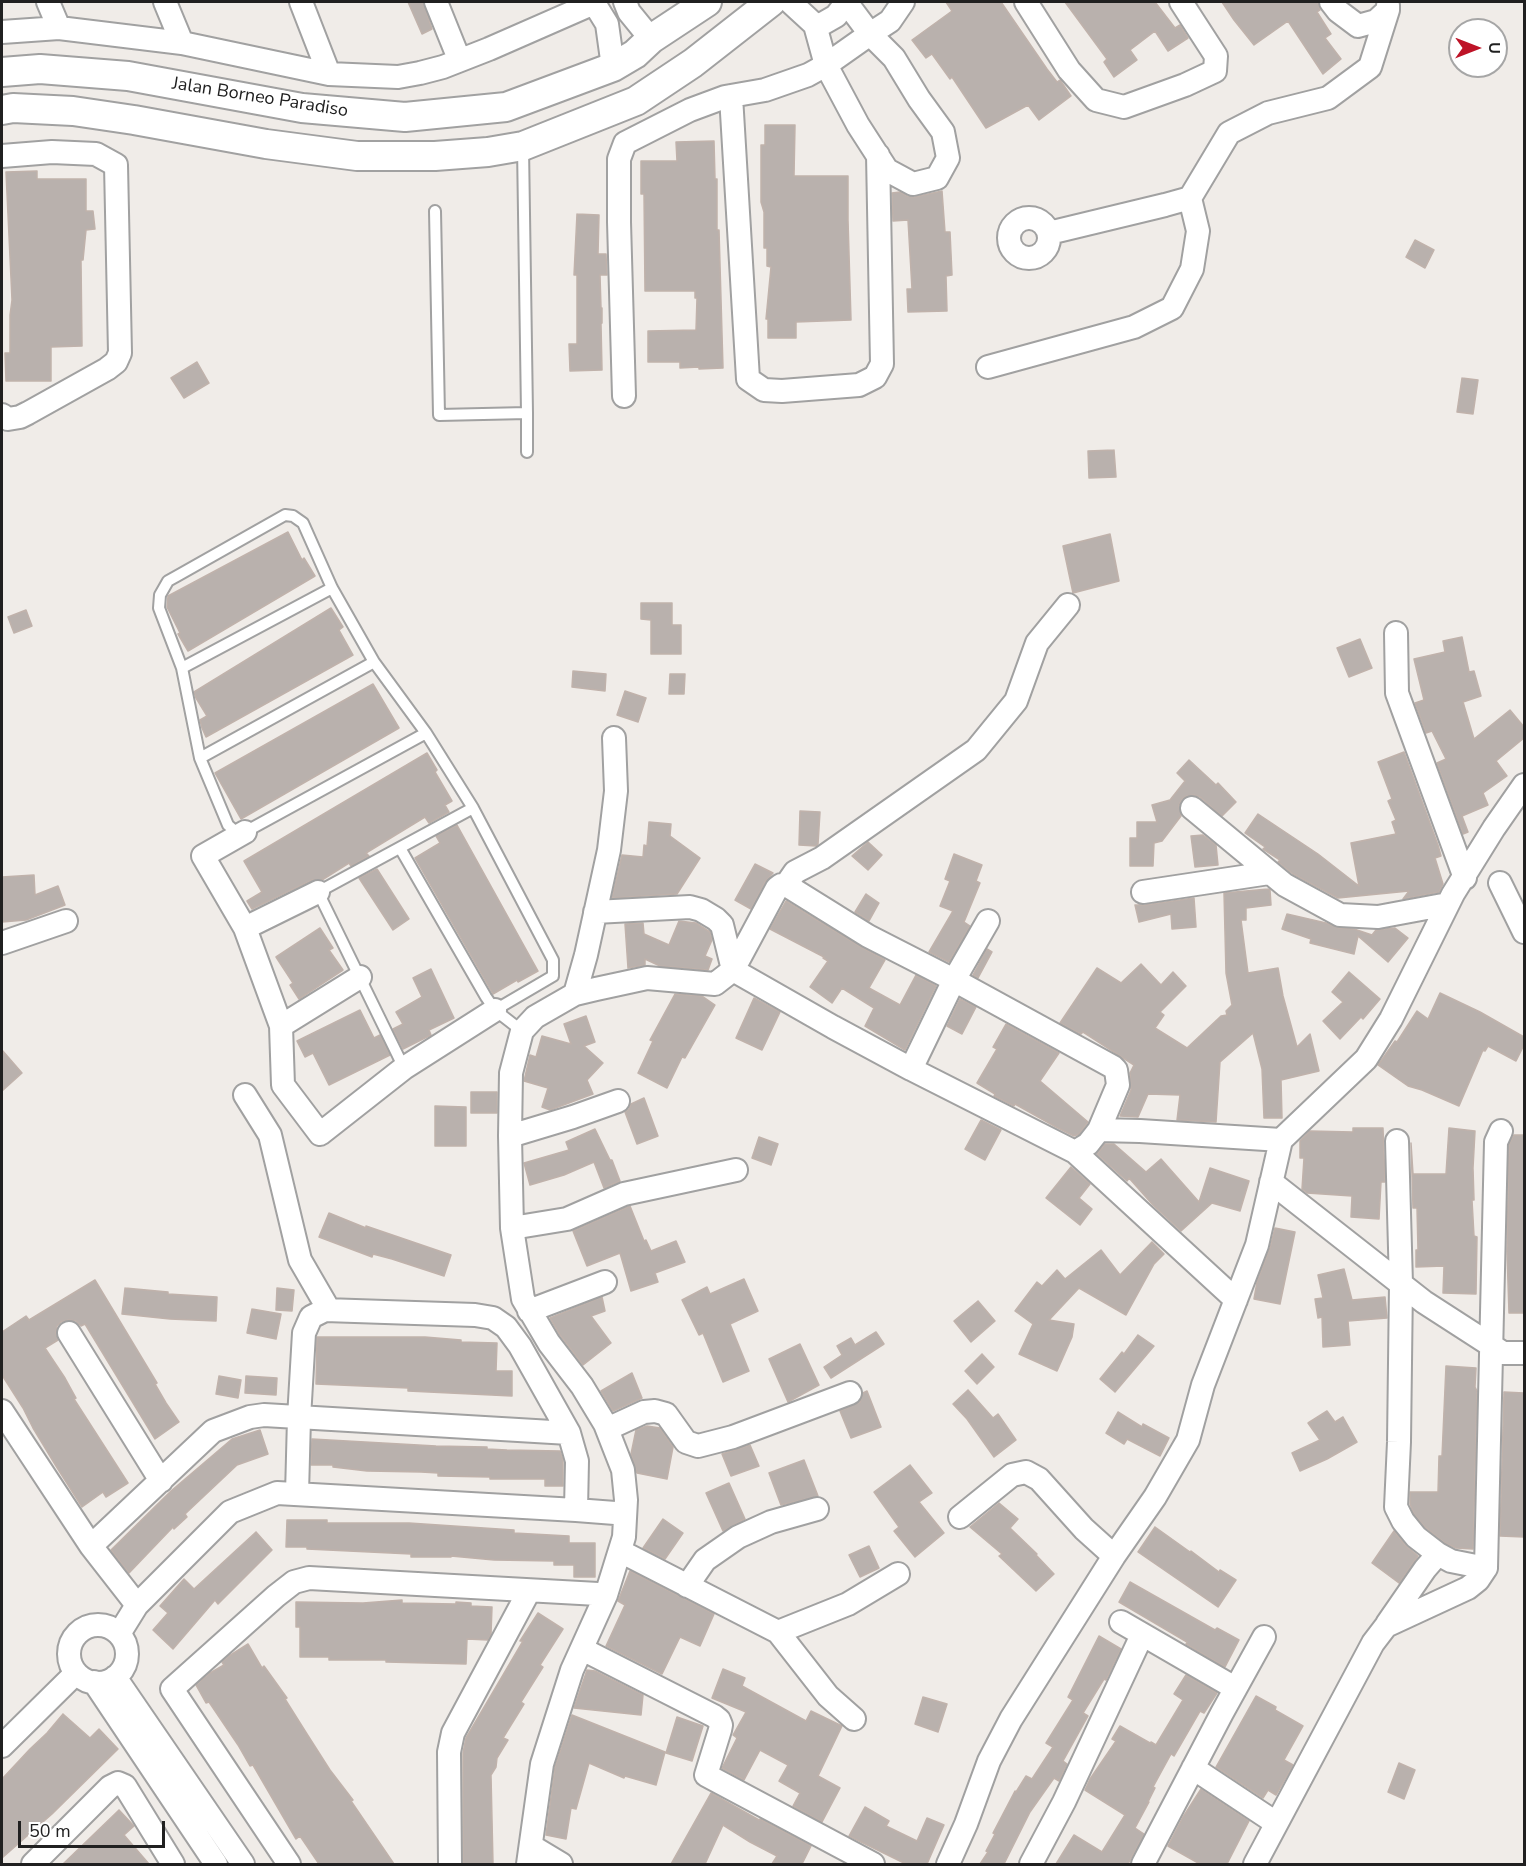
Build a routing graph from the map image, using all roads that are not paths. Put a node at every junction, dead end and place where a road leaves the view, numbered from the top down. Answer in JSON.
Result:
{"nodes":[{"id":1,"x":48,"y":2,"type":"edge"},
{"id":2,"x":165,"y":2,"type":"edge"},
{"id":3,"x":301,"y":2,"type":"edge"},
{"id":4,"x":436,"y":2,"type":"edge"},
{"id":5,"x":595,"y":2,"type":"edge"},
{"id":6,"x":625,"y":2,"type":"edge"},
{"id":7,"x":707,"y":2,"type":"edge"},
{"id":8,"x":771,"y":2,"type":"edge"},
{"id":9,"x":790,"y":2,"type":"edge"},
{"id":10,"x":846,"y":2,"type":"edge"},
{"id":11,"x":903,"y":2,"type":"edge"},
{"id":12,"x":1026,"y":2,"type":"edge"},
{"id":13,"x":1181,"y":2,"type":"edge"},
{"id":14,"x":1340,"y":5,"type":"edge"},
{"id":15,"x":1388,"y":6,"type":"edge"},
{"id":16,"x":815,"y":25,"type":"junction"},
{"id":17,"x":59,"y":28,"type":"junction"},
{"id":18,"x":2,"y":32,"type":"edge"},
{"id":19,"x":870,"y":34,"type":"junction"},
{"id":20,"x":651,"y":39,"type":"junction"},
{"id":21,"x":182,"y":43,"type":"junction"},
{"id":22,"x":459,"y":59,"type":"junction"},
{"id":23,"x":826,"y":65,"type":"junction"},
{"id":24,"x":613,"y":67,"type":"junction"},
{"id":25,"x":2,"y":72,"type":"edge"},
{"id":26,"x":329,"y":74,"type":"junction"},
{"id":27,"x":731,"y":96,"type":"junction"},
{"id":28,"x":302,"y":108,"type":"junction"},
{"id":29,"x":2,"y":110,"type":"edge"},
{"id":30,"x":522,"y":146,"type":"junction"},
{"id":31,"x":299,"y":148,"type":"junction"},
{"id":32,"x":878,"y":155,"type":"junction"},
{"id":33,"x":2,"y":156,"type":"edge"},
{"id":34,"x":1190,"y":198,"type":"junction"},
{"id":35,"x":435,"y":211,"type":"dead end"},
{"id":36,"x":1049,"y":233,"type":"dead end"},
{"id":37,"x":988,"y":368,"type":"dead end"},
{"id":38,"x":624,"y":396,"type":"dead end"},
{"id":39,"x":527,"y":413,"type":"junction"},
{"id":40,"x":2,"y":416,"type":"edge"},
{"id":41,"x":527,"y":452,"type":"dead end"},
{"id":42,"x":332,"y":588,"type":"junction"},
{"id":43,"x":1068,"y":605,"type":"dead end"},
{"id":44,"x":1396,"y":633,"type":"dead end"},
{"id":45,"x":374,"y":662,"type":"junction"},
{"id":46,"x":182,"y":668,"type":"junction"},
{"id":47,"x":426,"y":733,"type":"junction"},
{"id":48,"x":614,"y":738,"type":"dead end"},
{"id":49,"x":200,"y":758,"type":"junction"},
{"id":50,"x":1524,"y":785,"type":"edge"},
{"id":51,"x":473,"y":808,"type":"junction"},
{"id":52,"x":1192,"y":808,"type":"dead end"},
{"id":53,"x":245,"y":832,"type":"junction"},
{"id":54,"x":400,"y":848,"type":"junction"},
{"id":55,"x":1269,"y":873,"type":"junction"},
{"id":56,"x":1465,"y":878,"type":"junction"},
{"id":57,"x":1500,"y":883,"type":"dead end"},
{"id":58,"x":786,"y":885,"type":"junction"},
{"id":59,"x":318,"y":892,"type":"junction"},
{"id":60,"x":1143,"y":892,"type":"dead end"},
{"id":61,"x":1448,"y":904,"type":"junction"},
{"id":62,"x":595,"y":912,"type":"junction"},
{"id":63,"x":66,"y":921,"type":"dead end"},
{"id":64,"x":988,"y":921,"type":"dead end"},
{"id":65,"x":245,"y":928,"type":"junction"},
{"id":66,"x":1524,"y":932,"type":"edge"},
{"id":67,"x":2,"y":942,"type":"edge"},
{"id":68,"x":733,"y":970,"type":"junction"},
{"id":69,"x":360,"y":977,"type":"junction"},
{"id":70,"x":954,"y":980,"type":"junction"},
{"id":71,"x":575,"y":994,"type":"junction"},
{"id":72,"x":495,"y":1010,"type":"junction"},
{"id":73,"x":281,"y":1026,"type":"junction"},
{"id":74,"x":522,"y":1031,"type":"junction"},
{"id":75,"x":404,"y":1068,"type":"junction"},
{"id":76,"x":911,"y":1069,"type":"junction"},
{"id":77,"x":245,"y":1095,"type":"dead end"},
{"id":78,"x":618,"y":1101,"type":"dead end"},
{"id":79,"x":1099,"y":1130,"type":"junction"},
{"id":80,"x":1501,"y":1131,"type":"dead end"},
{"id":81,"x":510,"y":1136,"type":"junction"},
{"id":82,"x":1281,"y":1140,"type":"junction"},
{"id":83,"x":1397,"y":1141,"type":"dead end"},
{"id":84,"x":1075,"y":1152,"type":"junction"},
{"id":85,"x":736,"y":1170,"type":"dead end"},
{"id":86,"x":1271,"y":1182,"type":"junction"},
{"id":87,"x":512,"y":1228,"type":"junction"},
{"id":88,"x":605,"y":1282,"type":"dead end"},
{"id":89,"x":1401,"y":1284,"type":"junction"},
{"id":90,"x":1236,"y":1300,"type":"junction"},
{"id":91,"x":328,"y":1310,"type":"junction"},
{"id":92,"x":529,"y":1311,"type":"junction"},
{"id":93,"x":69,"y":1333,"type":"dead end"},
{"id":94,"x":1490,"y":1344,"type":"junction"},
{"id":95,"x":1524,"y":1353,"type":"edge"},
{"id":96,"x":850,"y":1393,"type":"dead end"},
{"id":97,"x":2,"y":1411,"type":"edge"},
{"id":98,"x":299,"y":1418,"type":"junction"},
{"id":99,"x":607,"y":1429,"type":"junction"},
{"id":100,"x":569,"y":1433,"type":"junction"},
{"id":101,"x":161,"y":1481,"type":"junction"},
{"id":102,"x":297,"y":1494,"type":"junction"},
{"id":103,"x":576,"y":1509,"type":"junction"},
{"id":104,"x":817,"y":1509,"type":"dead end"},
{"id":105,"x":615,"y":1513,"type":"dead end"},
{"id":106,"x":960,"y":1517,"type":"dead end"},
{"id":107,"x":91,"y":1546,"type":"junction"},
{"id":108,"x":620,"y":1551,"type":"junction"},
{"id":109,"x":1438,"y":1554,"type":"junction"},
{"id":110,"x":1114,"y":1556,"type":"junction"},
{"id":111,"x":1486,"y":1568,"type":"junction"},
{"id":112,"x":898,"y":1574,"type":"dead end"},
{"id":113,"x":687,"y":1586,"type":"junction"},
{"id":114,"x":529,"y":1591,"type":"junction"},
{"id":115,"x":598,"y":1594,"type":"dead end"},
{"id":116,"x":137,"y":1605,"type":"junction"},
{"id":117,"x":1121,"y":1622,"type":"dead end"},
{"id":118,"x":1386,"y":1626,"type":"junction"},
{"id":119,"x":778,"y":1632,"type":"junction"},
{"id":120,"x":119,"y":1634,"type":"junction"},
{"id":121,"x":1143,"y":1635,"type":"junction"},
{"id":122,"x":1264,"y":1637,"type":"dead end"},
{"id":123,"x":582,"y":1649,"type":"junction"},
{"id":124,"x":95,"y":1677,"type":"junction"},
{"id":125,"x":1235,"y":1688,"type":"junction"},
{"id":126,"x":854,"y":1719,"type":"dead end"},
{"id":127,"x":2,"y":1746,"type":"edge"},
{"id":128,"x":1193,"y":1768,"type":"junction"},
{"id":129,"x":1276,"y":1824,"type":"junction"},
{"id":130,"x":529,"y":1856,"type":"edge"},
{"id":131,"x":33,"y":1864,"type":"edge"},
{"id":132,"x":173,"y":1864,"type":"edge"},
{"id":133,"x":216,"y":1864,"type":"edge"},
{"id":134,"x":243,"y":1864,"type":"edge"},
{"id":135,"x":289,"y":1864,"type":"edge"},
{"id":136,"x":450,"y":1864,"type":"edge"},
{"id":137,"x":561,"y":1864,"type":"edge"},
{"id":138,"x":873,"y":1864,"type":"edge"},
{"id":139,"x":948,"y":1864,"type":"edge"},
{"id":140,"x":1031,"y":1864,"type":"edge"},
{"id":141,"x":1143,"y":1864,"type":"edge"},
{"id":142,"x":1255,"y":1864,"type":"edge"}],
"edges":[{"from":1,"to":17,"type":"street"},
{"from":2,"to":21,"type":"street"},
{"from":3,"to":26,"type":"street"},
{"from":4,"to":22,"type":"street"},
{"from":5,"to":22,"type":"street"},
{"from":5,"to":24,"type":"street"},
{"from":6,"to":20,"type":"street"},
{"from":7,"to":20,"type":"street","name":"Jalan Borneo Paradiso"},
{"from":8,"to":30,"type":"street"},
{"from":9,"to":16,"type":"street"},
{"from":10,"to":16,"type":"street"},
{"from":10,"to":19,"type":"street"},
{"from":11,"to":19,"type":"street"},
{"from":12,"to":13,"type":"street"},
{"from":14,"to":15,"type":"street"},
{"from":15,"to":34,"type":"street"},
{"from":16,"to":23,"type":"street"},
{"from":17,"to":18,"type":"street"},
{"from":17,"to":21,"type":"street"},
{"from":19,"to":23,"type":"street"},
{"from":19,"to":32,"type":"street"},
{"from":20,"to":24,"type":"street","name":"Jalan Borneo Paradiso"},
{"from":21,"to":26,"type":"street"},
{"from":22,"to":26,"type":"street"},
{"from":23,"to":27,"type":"street"},
{"from":23,"to":32,"type":"street"},
{"from":24,"to":28,"type":"street","name":"Jalan Borneo Paradiso"},
{"from":25,"to":28,"type":"street","name":"Jalan Borneo Paradiso"},
{"from":27,"to":32,"type":"street"},
{"from":27,"to":38,"type":"street"},
{"from":28,"to":31,"type":"street"},
{"from":29,"to":31,"type":"street"},
{"from":30,"to":31,"type":"street"},
{"from":30,"to":39,"type":"lane"},
{"from":33,"to":40,"type":"street"},
{"from":34,"to":36,"type":"street"},
{"from":34,"to":37,"type":"street"},
{"from":35,"to":39,"type":"lane"},
{"from":39,"to":41,"type":"lane"},
{"from":42,"to":45,"type":"lane"},
{"from":42,"to":46,"type":"lane"},
{"from":42,"to":46,"type":"lane"},
{"from":43,"to":58,"type":"street"},
{"from":44,"to":56,"type":"street"},
{"from":45,"to":47,"type":"lane"},
{"from":45,"to":49,"type":"lane"},
{"from":46,"to":49,"type":"lane"},
{"from":47,"to":51,"type":"lane"},
{"from":47,"to":53,"type":"lane"},
{"from":48,"to":62,"type":"street"},
{"from":49,"to":53,"type":"lane"},
{"from":50,"to":56,"type":"street"},
{"from":51,"to":54,"type":"lane"},
{"from":51,"to":72,"type":"lane"},
{"from":52,"to":55,"type":"street"},
{"from":53,"to":65,"type":"street"},
{"from":54,"to":59,"type":"lane"},
{"from":54,"to":72,"type":"lane"},
{"from":55,"to":60,"type":"street"},
{"from":55,"to":61,"type":"street"},
{"from":56,"to":61,"type":"street"},
{"from":57,"to":66,"type":"street"},
{"from":58,"to":68,"type":"street"},
{"from":58,"to":70,"type":"street"},
{"from":59,"to":65,"type":"street"},
{"from":59,"to":69,"type":"lane"},
{"from":61,"to":82,"type":"street"},
{"from":62,"to":68,"type":"street"},
{"from":62,"to":71,"type":"street"},
{"from":63,"to":67,"type":"street"},
{"from":64,"to":70,"type":"street"},
{"from":65,"to":73,"type":"street"},
{"from":68,"to":71,"type":"street"},
{"from":68,"to":76,"type":"street"},
{"from":69,"to":73,"type":"street"},
{"from":69,"to":75,"type":"lane"},
{"from":70,"to":76,"type":"street"},
{"from":70,"to":79,"type":"street"},
{"from":71,"to":74,"type":"street"},
{"from":72,"to":74,"type":"lane"},
{"from":72,"to":75,"type":"street"},
{"from":73,"to":75,"type":"street"},
{"from":74,"to":81,"type":"street"},
{"from":76,"to":84,"type":"street"},
{"from":77,"to":91,"type":"street"},
{"from":78,"to":81,"type":"street"},
{"from":79,"to":82,"type":"street"},
{"from":79,"to":84,"type":"street"},
{"from":80,"to":94,"type":"street"},
{"from":81,"to":87,"type":"street"},
{"from":82,"to":86,"type":"street"},
{"from":83,"to":89,"type":"street"},
{"from":84,"to":90,"type":"street"},
{"from":85,"to":87,"type":"street"},
{"from":86,"to":89,"type":"street"},
{"from":86,"to":90,"type":"street"},
{"from":87,"to":92,"type":"street"},
{"from":88,"to":92,"type":"street"},
{"from":89,"to":94,"type":"street"},
{"from":89,"to":109,"type":"street"},
{"from":90,"to":110,"type":"street"},
{"from":91,"to":98,"type":"street"},
{"from":91,"to":100,"type":"street"},
{"from":92,"to":99,"type":"street"},
{"from":93,"to":101,"type":"street"},
{"from":94,"to":95,"type":"street"},
{"from":94,"to":111,"type":"street"},
{"from":96,"to":99,"type":"street"},
{"from":97,"to":107,"type":"street"},
{"from":98,"to":100,"type":"street"},
{"from":98,"to":101,"type":"street"},
{"from":98,"to":102,"type":"street"},
{"from":99,"to":108,"type":"street"},
{"from":100,"to":103,"type":"street"},
{"from":101,"to":107,"type":"street"},
{"from":102,"to":103,"type":"street"},
{"from":102,"to":116,"type":"street"},
{"from":103,"to":105,"type":"street"},
{"from":104,"to":113,"type":"street"},
{"from":106,"to":110,"type":"street"},
{"from":107,"to":116,"type":"street"},
{"from":108,"to":113,"type":"street"},
{"from":108,"to":123,"type":"street"},
{"from":109,"to":111,"type":"street"},
{"from":109,"to":118,"type":"street"},
{"from":110,"to":139,"type":"street"},
{"from":111,"to":118,"type":"street"},
{"from":112,"to":119,"type":"street"},
{"from":113,"to":119,"type":"street"},
{"from":114,"to":115,"type":"street"},
{"from":114,"to":135,"type":"street"},
{"from":114,"to":136,"type":"street"},
{"from":116,"to":120,"type":"street"},
{"from":117,"to":121,"type":"street"},
{"from":118,"to":129,"type":"street"},
{"from":119,"to":126,"type":"street"},
{"from":120,"to":124,"type":"street"},
{"from":120,"to":124,"type":"street"},
{"from":121,"to":125,"type":"street"},
{"from":121,"to":140,"type":"street"},
{"from":122,"to":125,"type":"street"},
{"from":123,"to":130,"type":"street"},
{"from":123,"to":138,"type":"street"},
{"from":124,"to":127,"type":"street"},
{"from":124,"to":133,"type":"street"},
{"from":124,"to":134,"type":"street"},
{"from":125,"to":128,"type":"street"},
{"from":128,"to":129,"type":"street"},
{"from":128,"to":141,"type":"street"},
{"from":129,"to":142,"type":"street"},
{"from":130,"to":137,"type":"street"},
{"from":131,"to":132,"type":"street"}]}
